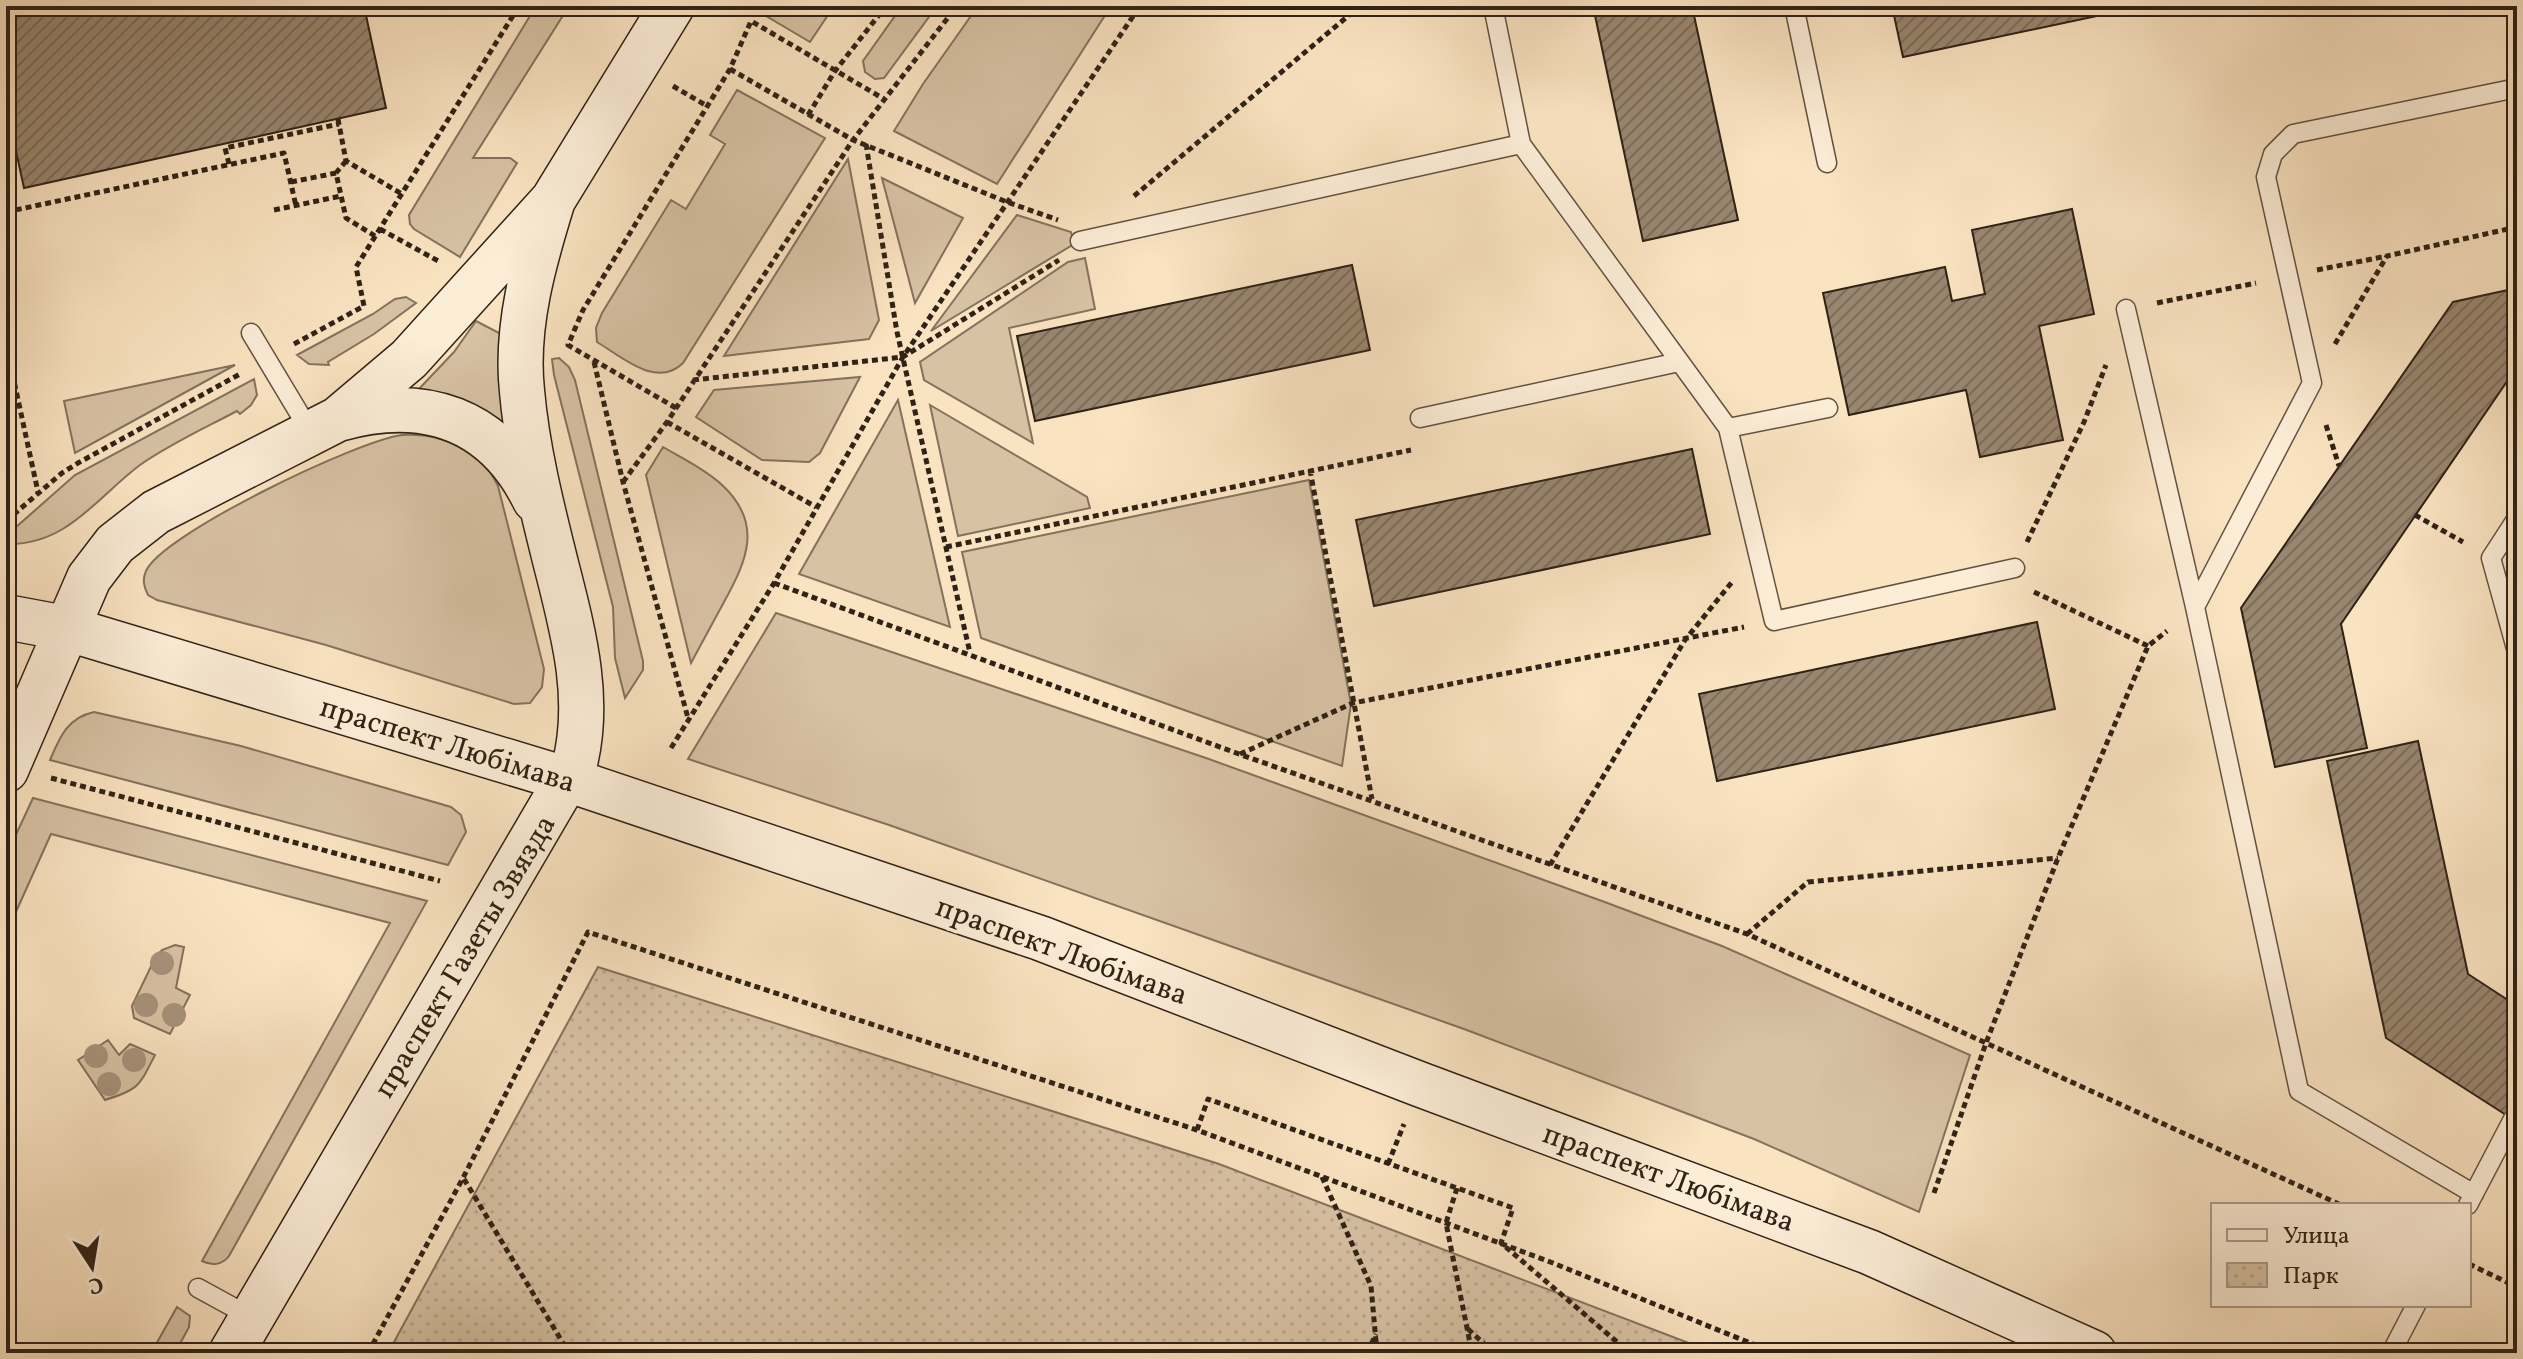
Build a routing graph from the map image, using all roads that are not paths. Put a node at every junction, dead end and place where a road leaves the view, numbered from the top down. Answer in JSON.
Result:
{"nodes":[{"id":1,"x":672,"y":6,"type":"edge"},
{"id":2,"x":1493,"y":6,"type":"edge"},
{"id":3,"x":1794,"y":6,"type":"edge"},
{"id":4,"x":2517,"y":88,"type":"edge"},
{"id":5,"x":1521,"y":144,"type":"junction"},
{"id":6,"x":1827,"y":163,"type":"dead end"},
{"id":7,"x":553,"y":200,"type":"junction"},
{"id":8,"x":1080,"y":241,"type":"road end"},
{"id":9,"x":2126,"y":309,"type":"dead end"},
{"id":10,"x":251,"y":333,"type":"dead end"},
{"id":11,"x":1679,"y":362,"type":"junction"},
{"id":12,"x":1828,"y":408,"type":"dead end"},
{"id":13,"x":1420,"y":418,"type":"road end"},
{"id":14,"x":324,"y":426,"type":"junction"},
{"id":15,"x":1728,"y":428,"type":"junction"},
{"id":16,"x":2517,"y":518,"type":"edge"},
{"id":17,"x":548,"y":528,"type":"junction"},
{"id":18,"x":2015,"y":568,"type":"road end"},
{"id":19,"x":2195,"y":607,"type":"junction"},
{"id":20,"x":6,"y":617,"type":"edge"},
{"id":21,"x":65,"y":628,"type":"junction"},
{"id":22,"x":2517,"y":652,"type":"edge"},
{"id":23,"x":23,"y":773,"type":"edge"},
{"id":24,"x":569,"y":780,"type":"junction"},
{"id":25,"x":2513,"y":1119,"type":"dead end"},
{"id":26,"x":2471,"y":1199,"type":"edge"},
{"id":27,"x":198,"y":1288,"type":"dead end"},
{"id":28,"x":2415,"y":1307,"type":"edge"},
{"id":29,"x":241,"y":1335,"type":"edge"},
{"id":30,"x":2094,"y":1353,"type":"edge"},
{"id":31,"x":2391,"y":1353,"type":"edge"}],
"edges":[{"from":1,"to":7,"type":"main road","name":"праспект Газеты Звязда"},
{"from":2,"to":5,"type":"lane"},
{"from":3,"to":6,"type":"lane"},
{"from":4,"to":19,"type":"lane"},
{"from":5,"to":8,"type":"lane"},
{"from":5,"to":11,"type":"lane"},
{"from":7,"to":14,"type":"main road","name":"праспект Газеты Звязда"},
{"from":7,"to":17,"type":"main road","name":"праспект Газеты Звязда"},
{"from":9,"to":19,"type":"lane"},
{"from":10,"to":14,"type":"lane"},
{"from":11,"to":13,"type":"lane"},
{"from":11,"to":15,"type":"lane"},
{"from":12,"to":15,"type":"lane"},
{"from":14,"to":17,"type":"main road"},
{"from":14,"to":21,"type":"main road","name":"праспект Газеты Звязда"},
{"from":15,"to":18,"type":"lane"},
{"from":16,"to":22,"type":"lane"},
{"from":17,"to":24,"type":"main road","name":"праспект Газеты Звязда"},
{"from":19,"to":26,"type":"lane"},
{"from":20,"to":21,"type":"main road","name":"праспект Любімава"},
{"from":21,"to":23,"type":"main road","name":"праспект Газеты Звязда"},
{"from":21,"to":24,"type":"main road","name":"праспект Любімава"},
{"from":24,"to":29,"type":"main road","name":"праспект Газеты Звязда"},
{"from":24,"to":30,"type":"main road","name":"праспект Любімава"},
{"from":25,"to":26,"type":"lane"},
{"from":27,"to":29,"type":"lane"},
{"from":28,"to":31,"type":"lane"}]}
